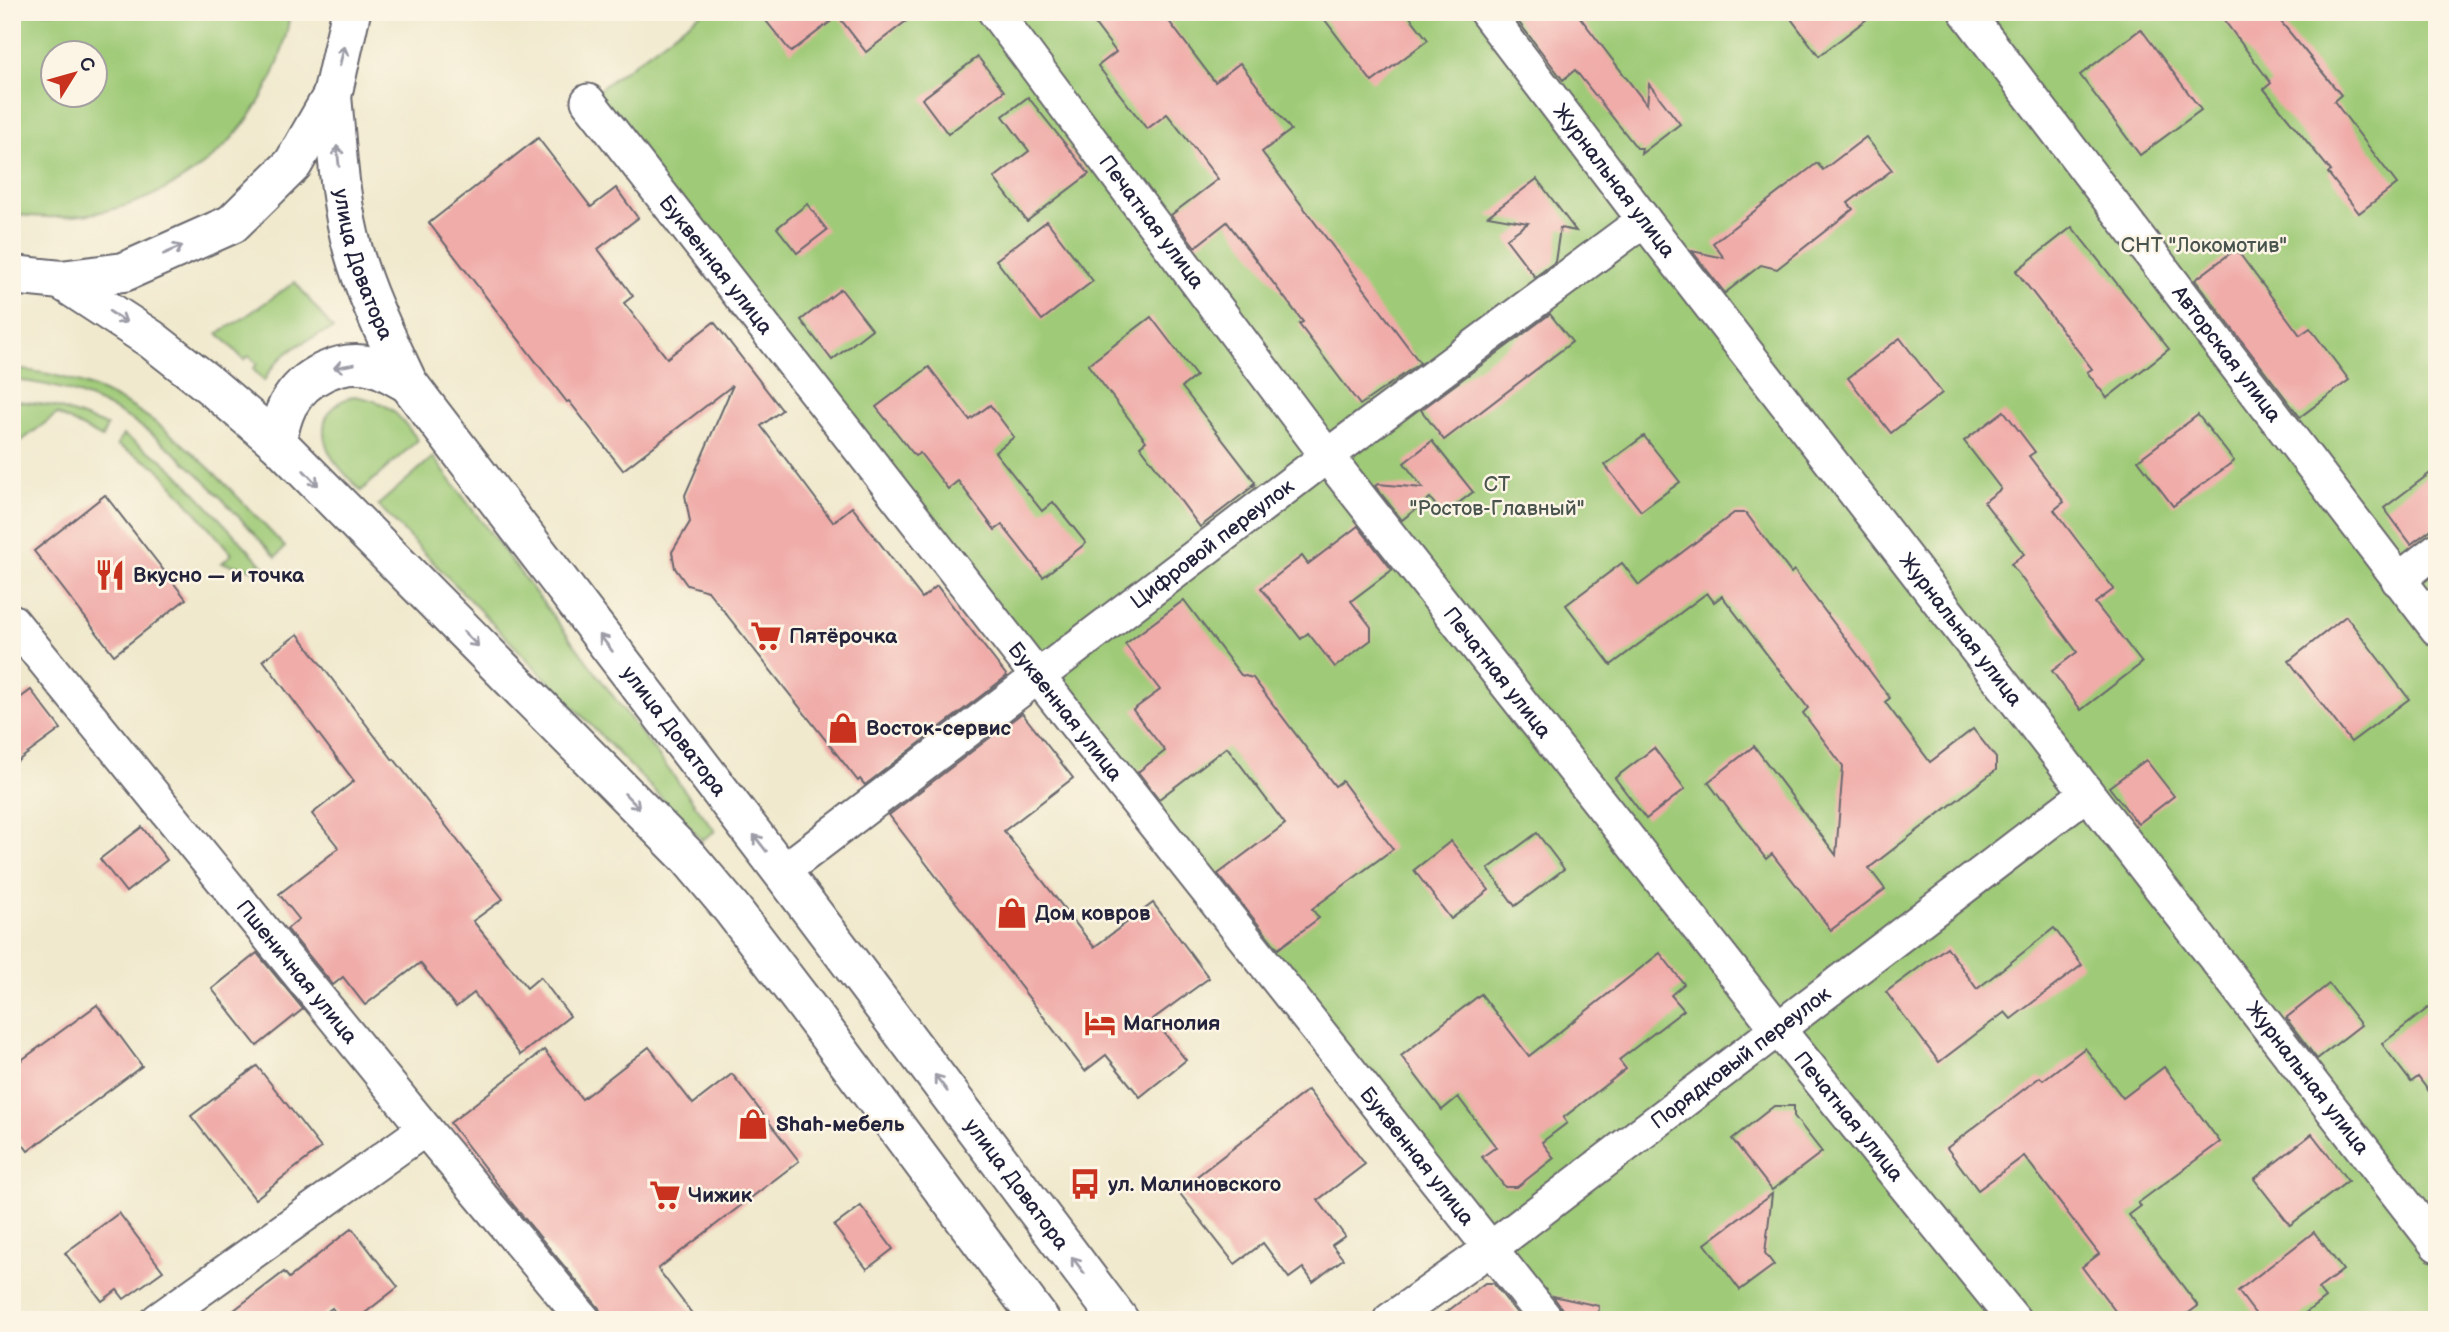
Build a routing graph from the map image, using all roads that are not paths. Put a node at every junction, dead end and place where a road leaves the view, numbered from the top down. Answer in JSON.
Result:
{"nodes":[{"id":1,"x":995,"y":12,"type":"edge"},
{"id":2,"x":1486,"y":12,"type":"edge"},
{"id":3,"x":1966,"y":12,"type":"edge"},
{"id":4,"x":353,"y":14,"type":"edge"},
{"id":5,"x":332,"y":96,"type":"junction"},
{"id":6,"x":588,"y":101,"type":"dead end"},
{"id":7,"x":1644,"y":220,"type":"junction"},
{"id":8,"x":12,"y":275,"type":"edge"},
{"id":9,"x":61,"y":280,"type":"junction"},
{"id":10,"x":408,"y":383,"type":"junction"},
{"id":11,"x":277,"y":442,"type":"junction"},
{"id":12,"x":1327,"y":456,"type":"junction"},
{"id":13,"x":2437,"y":550,"type":"edge"},
{"id":14,"x":2398,"y":580,"type":"junction"},
{"id":15,"x":12,"y":621,"type":"edge"},
{"id":16,"x":2437,"y":629,"type":"edge"},
{"id":17,"x":1038,"y":677,"type":"junction"},
{"id":18,"x":2087,"y":793,"type":"junction"},
{"id":19,"x":782,"y":872,"type":"junction"},
{"id":20,"x":1779,"y":1029,"type":"junction"},
{"id":21,"x":425,"y":1129,"type":"junction"},
{"id":22,"x":2437,"y":1245,"type":"edge"},
{"id":23,"x":1491,"y":1248,"type":"junction"},
{"id":24,"x":158,"y":1320,"type":"edge"},
{"id":25,"x":584,"y":1320,"type":"edge"},
{"id":26,"x":1040,"y":1320,"type":"edge"},
{"id":27,"x":1119,"y":1320,"type":"edge"},
{"id":28,"x":1390,"y":1320,"type":"edge"},
{"id":29,"x":1547,"y":1320,"type":"edge"},
{"id":30,"x":2014,"y":1320,"type":"edge"}],
"edges":[{"from":1,"to":12,"type":"street","name":"Печатная улица"},
{"from":2,"to":7,"type":"street","name":"Журнальная улица"},
{"from":3,"to":14,"type":"street","name":"Авторская улица"},
{"from":5,"to":4,"type":"main road","one_way":true},
{"from":9,"to":5,"type":"main road","one_way":true},
{"from":10,"to":5,"type":"main road","name":"улица Доватора","one_way":true},
{"from":6,"to":17,"type":"street","name":"Буквенная улица"},
{"from":7,"to":12,"type":"street","name":"Цифровой переулок"},
{"from":7,"to":18,"type":"street","name":"Журнальная улица"},
{"from":8,"to":9,"type":"main road"},
{"from":9,"to":11,"type":"main road","one_way":true},
{"from":10,"to":11,"type":"main road","one_way":true},
{"from":19,"to":10,"type":"main road","name":"улица Доватора","one_way":true},
{"from":11,"to":26,"type":"main road","one_way":true},
{"from":12,"to":17,"type":"street","name":"Цифровой переулок"},
{"from":12,"to":20,"type":"street","name":"Печатная улица"},
{"from":13,"to":14,"type":"street"},
{"from":14,"to":16,"type":"street","name":"Авторская улица"},
{"from":15,"to":21,"type":"street","name":"Пшеничная улица"},
{"from":17,"to":19,"type":"street","name":"Цифровой переулок"},
{"from":17,"to":23,"type":"street","name":"Буквенная улица"},
{"from":18,"to":20,"type":"street","name":"Порядковый переулок"},
{"from":18,"to":22,"type":"street","name":"Журнальная улица"},
{"from":27,"to":19,"type":"main road","name":"улица Доватора","one_way":true},
{"from":20,"to":23,"type":"street","name":"Порядковый переулок"},
{"from":20,"to":30,"type":"street","name":"Печатная улица"},
{"from":21,"to":24,"type":"street"},
{"from":21,"to":25,"type":"street","name":"Пшеничная улица"},
{"from":23,"to":28,"type":"street","name":"Порядковый переулок"},
{"from":23,"to":29,"type":"street","name":"Буквенная улица"}]}
